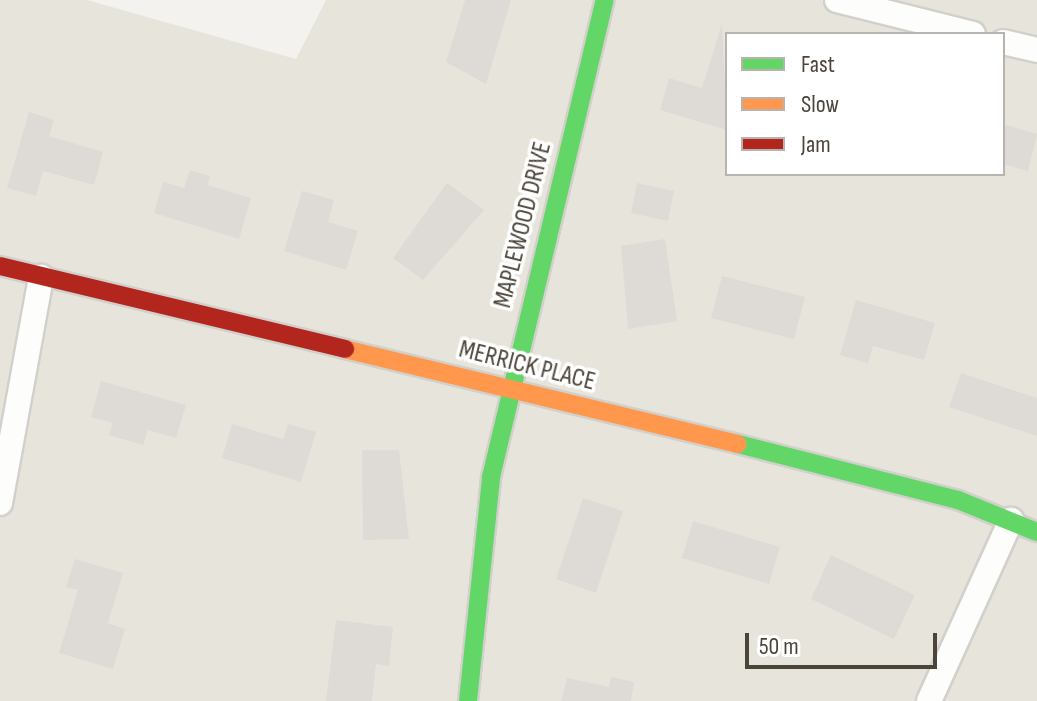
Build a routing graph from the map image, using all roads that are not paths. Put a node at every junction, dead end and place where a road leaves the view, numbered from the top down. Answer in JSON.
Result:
{"nodes":[{"id":1,"x":605,"y":0,"type":"edge"},
{"id":2,"x":837,"y":0,"type":"edge"},
{"id":3,"x":965,"y":32,"type":"edge"},
{"id":4,"x":1005,"y":42,"type":"edge"},
{"id":5,"x":1037,"y":50,"type":"edge"},
{"id":6,"x":0,"y":266,"type":"edge"},
{"id":7,"x":41,"y":277,"type":"junction"},
{"id":8,"x":509,"y":388,"type":"junction"},
{"id":9,"x":0,"y":503,"type":"edge"},
{"id":10,"x":1011,"y":520,"type":"junction"},
{"id":11,"x":1037,"y":532,"type":"edge"},
{"id":12,"x":468,"y":701,"type":"edge"},
{"id":13,"x":929,"y":701,"type":"edge"}],
"edges":[{"from":1,"to":8,"type":"street","name":"MAPLEWOOD DRIVE"},
{"from":2,"to":3,"type":"street"},
{"from":4,"to":5,"type":"street"},
{"from":6,"to":7,"type":"street","name":"MERRICK PLACE"},
{"from":7,"to":8,"type":"street","name":"MERRICK PLACE"},
{"from":7,"to":9,"type":"street"},
{"from":8,"to":10,"type":"street","name":"MERRICK PLACE"},
{"from":8,"to":12,"type":"street","name":"MAPLEWOOD DRIVE"},
{"from":10,"to":11,"type":"street","name":"MERRICK PLACE"},
{"from":10,"to":13,"type":"street"}]}
